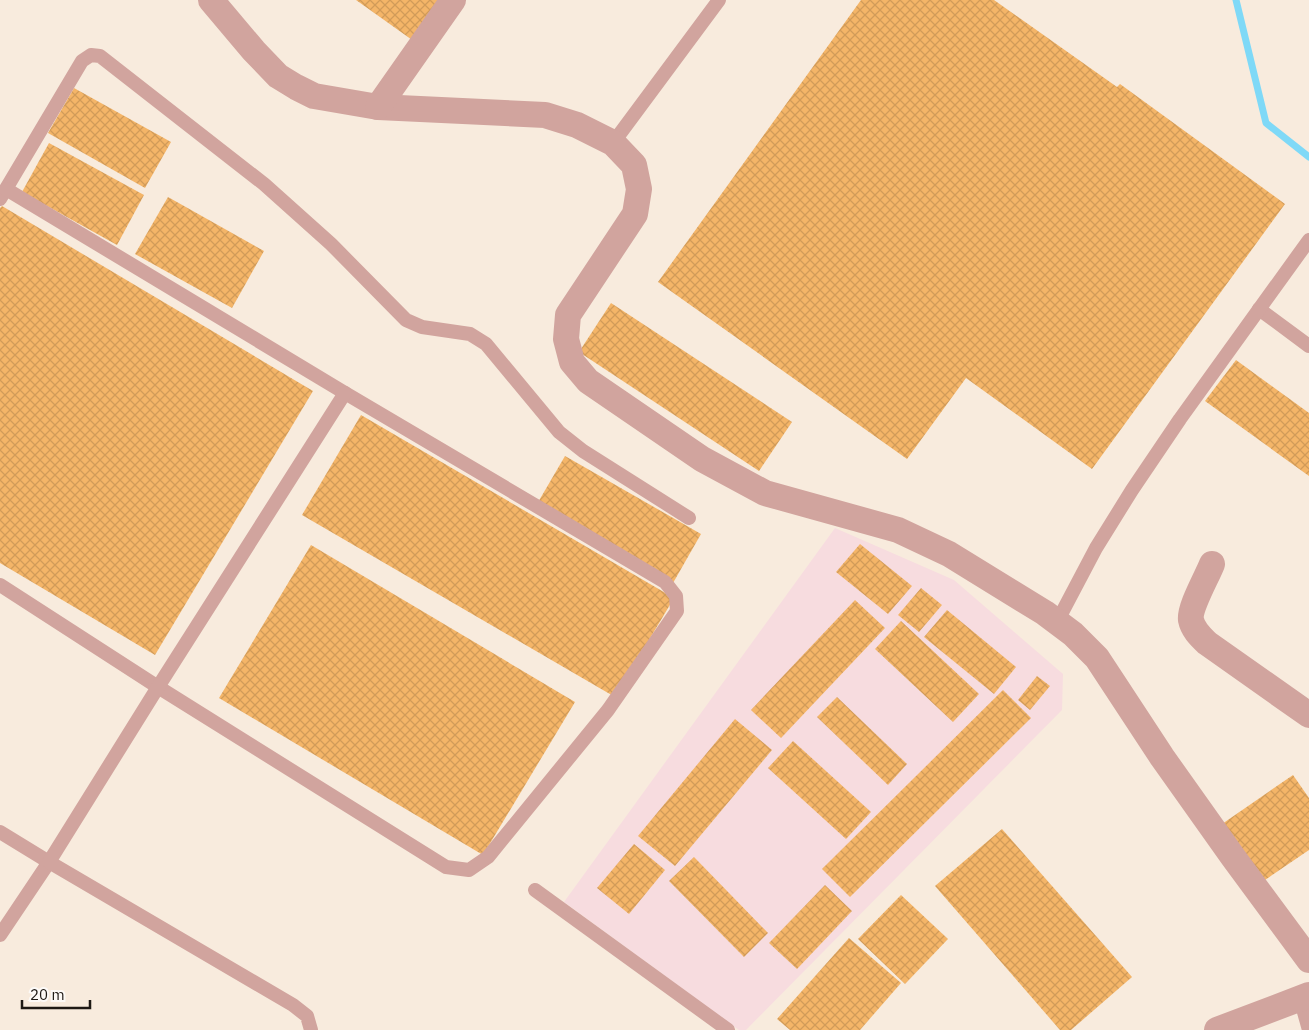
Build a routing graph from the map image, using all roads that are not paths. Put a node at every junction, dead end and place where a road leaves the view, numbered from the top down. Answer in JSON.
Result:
{"nodes":[{"id":1,"x":211,"y":0,"type":"edge"},
{"id":2,"x":453,"y":0,"type":"edge"},
{"id":3,"x":719,"y":0,"type":"edge"},
{"id":4,"x":378,"y":107,"type":"junction"},
{"id":5,"x":613,"y":143,"type":"junction"},
{"id":6,"x":3,"y":194,"type":"edge"},
{"id":7,"x":1309,"y":240,"type":"edge"},
{"id":8,"x":1259,"y":309,"type":"junction"},
{"id":9,"x":1309,"y":346,"type":"edge"},
{"id":10,"x":345,"y":393,"type":"junction"},
{"id":11,"x":689,"y":518,"type":"dead end"},
{"id":12,"x":1212,"y":564,"type":"dead end"},
{"id":13,"x":0,"y":585,"type":"edge"},
{"id":14,"x":1057,"y":622,"type":"junction"},
{"id":15,"x":158,"y":687,"type":"junction"},
{"id":16,"x":1309,"y":715,"type":"edge"},
{"id":17,"x":0,"y":832,"type":"edge"},
{"id":18,"x":49,"y":862,"type":"junction"},
{"id":19,"x":535,"y":890,"type":"dead end"},
{"id":20,"x":0,"y":935,"type":"edge"},
{"id":21,"x":1309,"y":960,"type":"edge"},
{"id":22,"x":1304,"y":997,"type":"edge"},
{"id":23,"x":311,"y":1030,"type":"edge"},
{"id":24,"x":728,"y":1030,"type":"edge"},
{"id":25,"x":1217,"y":1030,"type":"edge"},
{"id":26,"x":1309,"y":1030,"type":"edge"}],
"edges":[{"from":1,"to":4,"type":"street"},
{"from":2,"to":4,"type":"street"},
{"from":3,"to":5,"type":"lane"},
{"from":4,"to":5,"type":"street"},
{"from":5,"to":14,"type":"street"},
{"from":6,"to":10,"type":"lane"},
{"from":6,"to":11,"type":"lane"},
{"from":7,"to":8,"type":"lane"},
{"from":8,"to":9,"type":"lane"},
{"from":8,"to":14,"type":"lane"},
{"from":10,"to":15,"type":"lane"},
{"from":10,"to":15,"type":"lane"},
{"from":12,"to":16,"type":"street"},
{"from":13,"to":15,"type":"lane"},
{"from":14,"to":21,"type":"street"},
{"from":15,"to":18,"type":"lane"},
{"from":17,"to":18,"type":"lane"},
{"from":18,"to":20,"type":"lane"},
{"from":18,"to":23,"type":"lane"},
{"from":19,"to":24,"type":"lane"},
{"from":22,"to":25,"type":"street"},
{"from":22,"to":26,"type":"lane"}]}
